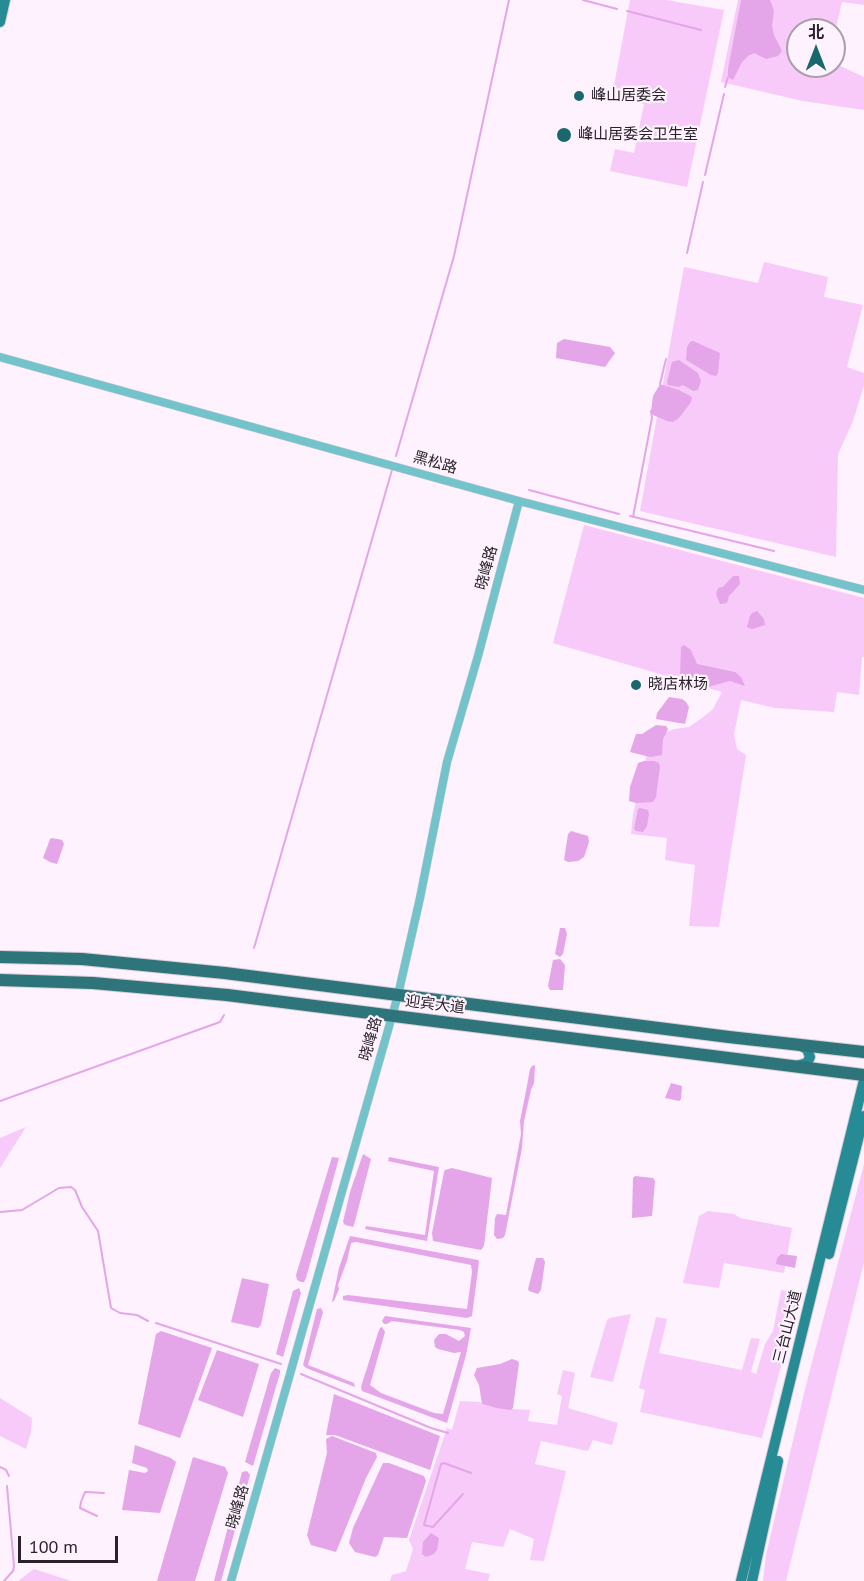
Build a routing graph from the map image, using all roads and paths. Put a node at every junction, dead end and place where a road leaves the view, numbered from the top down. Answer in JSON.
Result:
{"nodes":[{"id":1,"x":5,"y":0,"type":"edge"},
{"id":2,"x":0,"y":22,"type":"edge"},
{"id":3,"x":0,"y":357,"type":"edge"},
{"id":4,"x":519,"y":501,"type":"junction"},
{"id":5,"x":864,"y":590,"type":"edge"},
{"id":6,"x":0,"y":957,"type":"edge"},
{"id":7,"x":0,"y":980,"type":"edge"},
{"id":8,"x":398,"y":995,"type":"junction"},
{"id":9,"x":392,"y":1015,"type":"junction"},
{"id":10,"x":798,"y":1045,"type":"junction"},
{"id":11,"x":864,"y":1052,"type":"edge"},
{"id":12,"x":796,"y":1066,"type":"junction"},
{"id":13,"x":864,"y":1075,"type":"edge"},
{"id":14,"x":864,"y":1080,"type":"edge"},
{"id":15,"x":864,"y":1116,"type":"edge"},
{"id":16,"x":231,"y":1581,"type":"edge"},
{"id":17,"x":741,"y":1581,"type":"edge"},
{"id":18,"x":752,"y":1581,"type":"edge"}],
"edges":[{"from":1,"to":2,"type":"main road"},
{"from":3,"to":4,"type":"street","name":"黑松路"},
{"from":4,"to":5,"type":"street","name":"黑松路"},
{"from":4,"to":8,"type":"street","name":"晓峰路"},
{"from":6,"to":8,"type":"highway","name":"迎宾大道"},
{"from":7,"to":9,"type":"highway","name":"迎宾大道"},
{"from":8,"to":9,"type":"street","name":"晓峰路"},
{"from":8,"to":10,"type":"highway","name":"迎宾大道"},
{"from":9,"to":12,"type":"highway","name":"迎宾大道"},
{"from":9,"to":16,"type":"street","name":"晓峰路"},
{"from":10,"to":11,"type":"highway","name":"迎宾大道"},
{"from":10,"to":12,"type":"main road"},
{"from":12,"to":13,"type":"highway","name":"迎宾大道"},
{"from":14,"to":17,"type":"main road","name":"三台山大道"},
{"from":15,"to":18,"type":"main road","name":"三台山大道"}]}
